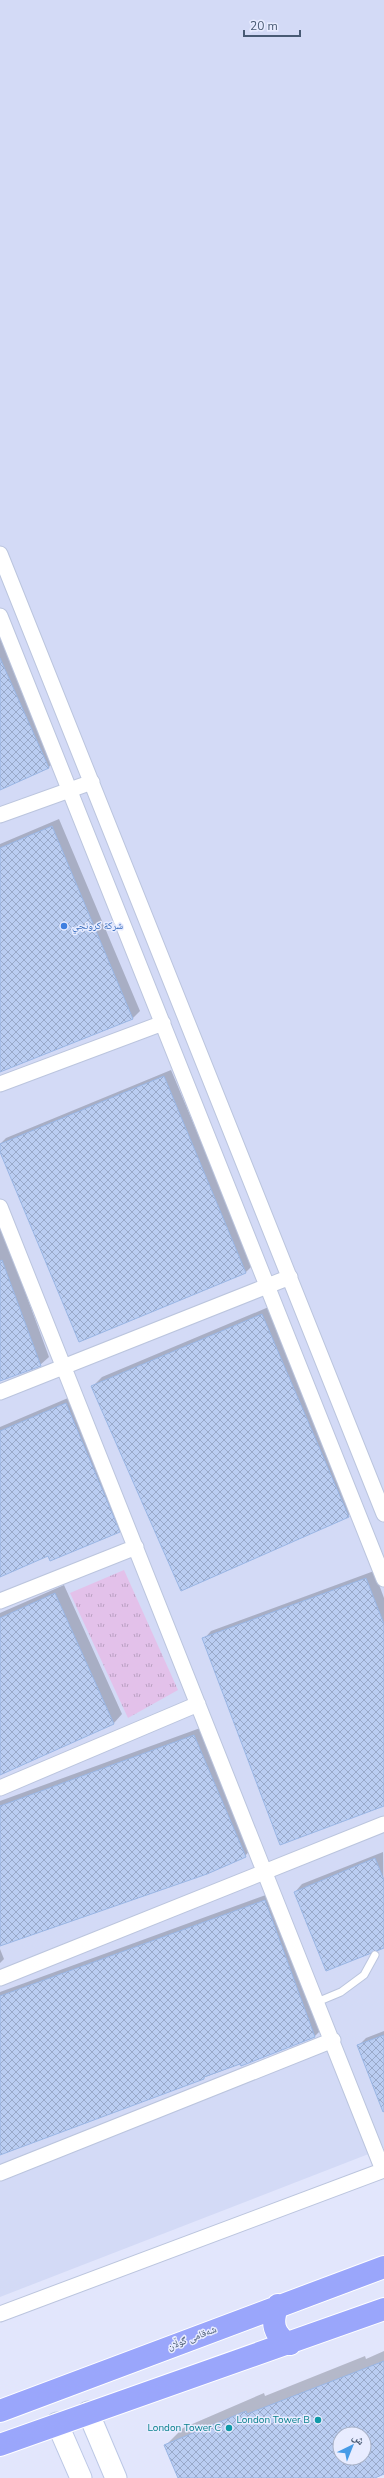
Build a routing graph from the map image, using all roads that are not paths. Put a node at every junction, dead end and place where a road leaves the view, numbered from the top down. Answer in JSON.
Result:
{"nodes":[{"id":1,"x":0,"y":554,"type":"edge"},
{"id":2,"x":0,"y":616,"type":"edge"},
{"id":3,"x":92,"y":782,"type":"junction"},
{"id":4,"x":70,"y":790,"type":"junction"},
{"id":5,"x":0,"y":815,"type":"edge"},
{"id":6,"x":163,"y":1023,"type":"junction"},
{"id":7,"x":0,"y":1084,"type":"edge"},
{"id":8,"x":0,"y":1207,"type":"edge"},
{"id":9,"x":290,"y":1277,"type":"junction"},
{"id":10,"x":268,"y":1286,"type":"junction"},
{"id":11,"x":64,"y":1366,"type":"junction"},
{"id":12,"x":0,"y":1392,"type":"edge"},
{"id":13,"x":384,"y":1514,"type":"edge"},
{"id":14,"x":136,"y":1547,"type":"junction"},
{"id":15,"x":384,"y":1579,"type":"edge"},
{"id":16,"x":0,"y":1601,"type":"edge"},
{"id":17,"x":198,"y":1704,"type":"junction"},
{"id":18,"x":0,"y":1788,"type":"edge"},
{"id":19,"x":384,"y":1824,"type":"edge"},
{"id":20,"x":265,"y":1870,"type":"junction"},
{"id":21,"x":375,"y":1955,"type":"dead end"},
{"id":22,"x":0,"y":1978,"type":"edge"},
{"id":23,"x":317,"y":2002,"type":"junction"},
{"id":24,"x":332,"y":2040,"type":"junction"},
{"id":25,"x":383,"y":2170,"type":"edge"},
{"id":26,"x":0,"y":2173,"type":"edge"},
{"id":27,"x":384,"y":2267,"type":"edge"},
{"id":28,"x":278,"y":2305,"type":"junction"},
{"id":29,"x":384,"y":2309,"type":"edge"},
{"id":30,"x":0,"y":2314,"type":"edge"},
{"id":31,"x":290,"y":2344,"type":"junction"},
{"id":32,"x":0,"y":2411,"type":"edge"},
{"id":33,"x":88,"y":2412,"type":"junction"},
{"id":34,"x":58,"y":2424,"type":"junction"},
{"id":35,"x":0,"y":2445,"type":"edge"},
{"id":36,"x":81,"y":2478,"type":"edge"},
{"id":37,"x":116,"y":2478,"type":"edge"}],
"edges":[{"from":1,"to":3,"type":"street"},
{"from":2,"to":4,"type":"street"},
{"from":3,"to":4,"type":"street"},
{"from":3,"to":9,"type":"street"},
{"from":4,"to":5,"type":"street"},
{"from":4,"to":6,"type":"street"},
{"from":6,"to":7,"type":"street"},
{"from":6,"to":10,"type":"street"},
{"from":8,"to":11,"type":"street"},
{"from":9,"to":10,"type":"street"},
{"from":9,"to":13,"type":"street"},
{"from":10,"to":11,"type":"street"},
{"from":10,"to":15,"type":"street"},
{"from":11,"to":12,"type":"street"},
{"from":11,"to":14,"type":"street"},
{"from":14,"to":16,"type":"street"},
{"from":14,"to":17,"type":"street"},
{"from":17,"to":18,"type":"street"},
{"from":17,"to":20,"type":"street"},
{"from":19,"to":20,"type":"street"},
{"from":20,"to":22,"type":"street"},
{"from":20,"to":23,"type":"street"},
{"from":21,"to":23,"type":"lane"},
{"from":23,"to":24,"type":"street"},
{"from":24,"to":25,"type":"street"},
{"from":24,"to":26,"type":"street"},
{"from":25,"to":30,"type":"street"},
{"from":27,"to":28,"type":"main road","name":"شەقامی گوڵان"},
{"from":28,"to":31,"type":"main road"},
{"from":28,"to":32,"type":"main road","name":"شەقامی گوڵان"},
{"from":29,"to":31,"type":"main road"},
{"from":31,"to":33,"type":"main road"},
{"from":33,"to":34,"type":"main road"},
{"from":33,"to":37,"type":"street"},
{"from":34,"to":35,"type":"main road"},
{"from":34,"to":36,"type":"street"}]}
